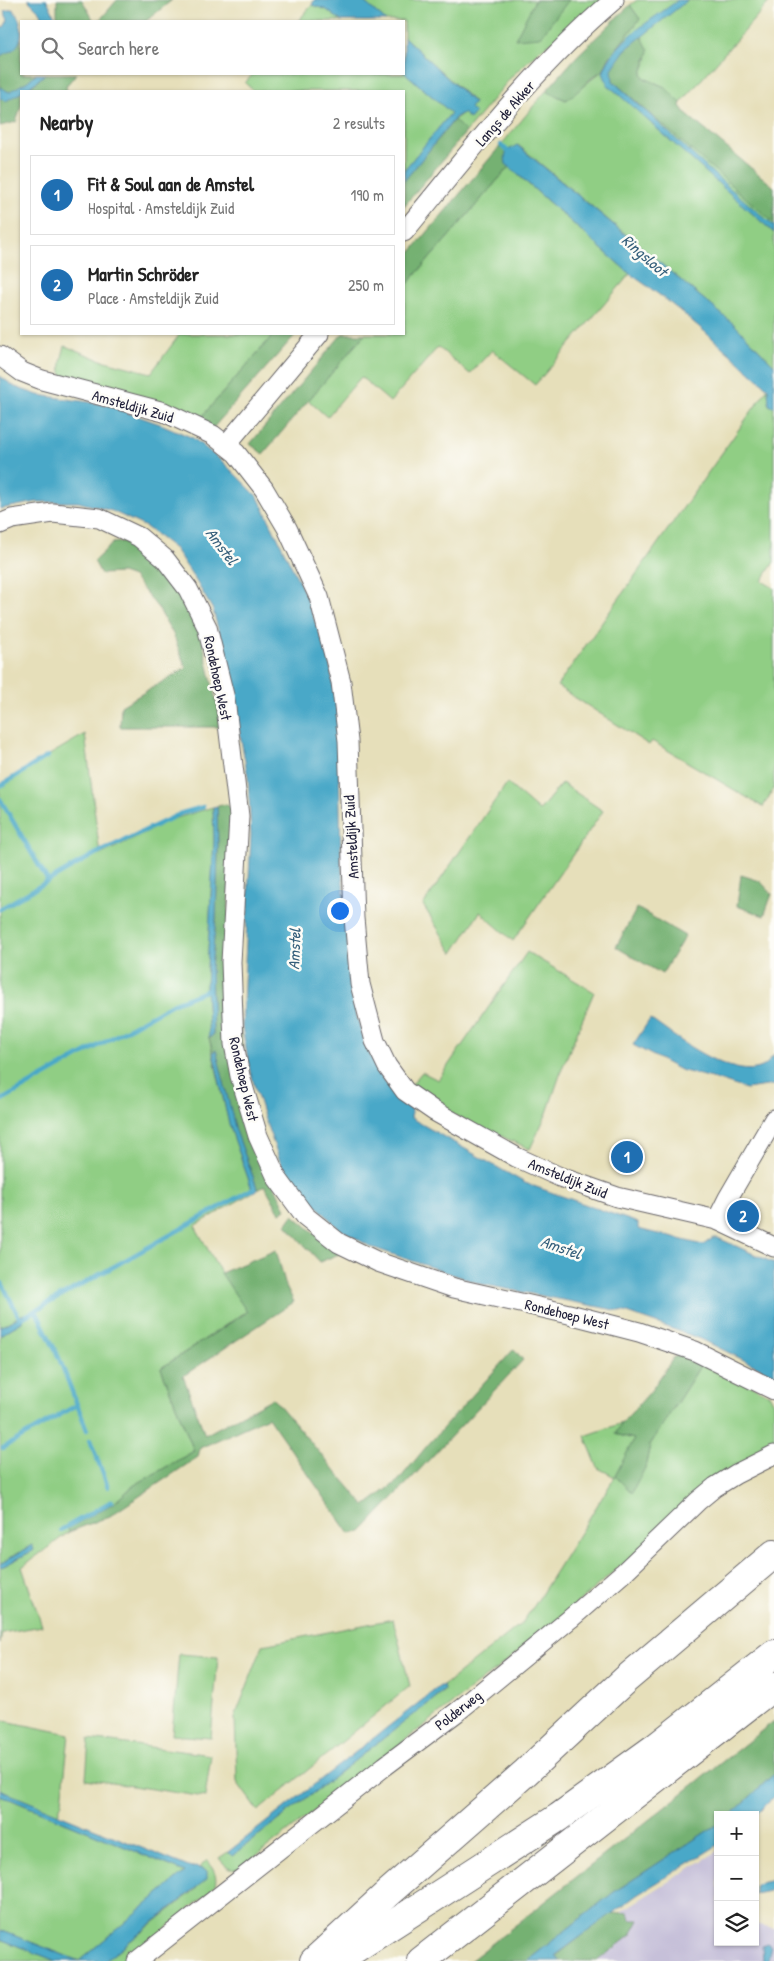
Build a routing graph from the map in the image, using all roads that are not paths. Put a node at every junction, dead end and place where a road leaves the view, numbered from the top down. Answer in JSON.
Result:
{"nodes":[{"id":1,"x":614,"y":0,"type":"edge"},
{"id":2,"x":405,"y":231,"type":"edge"},
{"id":3,"x":318,"y":335,"type":"edge"},
{"id":4,"x":0,"y":356,"type":"edge"},
{"id":5,"x":226,"y":445,"type":"junction"},
{"id":6,"x":0,"y":524,"type":"edge"},
{"id":7,"x":774,"y":1119,"type":"edge"},
{"id":8,"x":717,"y":1220,"type":"junction"},
{"id":9,"x":774,"y":1247,"type":"edge"},
{"id":10,"x":774,"y":1390,"type":"edge"},
{"id":11,"x":774,"y":1455,"type":"edge"},
{"id":12,"x":774,"y":1554,"type":"edge"},
{"id":13,"x":774,"y":1654,"type":"edge"},
{"id":14,"x":774,"y":1686,"type":"edge"},
{"id":15,"x":137,"y":1961,"type":"edge"},
{"id":16,"x":314,"y":1961,"type":"edge"},
{"id":17,"x":336,"y":1961,"type":"edge"},
{"id":18,"x":421,"y":1961,"type":"edge"}],
"edges":[{"from":1,"to":2,"type":"street","name":"Langs de Akker"},
{"from":3,"to":5,"type":"street"},
{"from":4,"to":5,"type":"street","name":"Amsteldijk Zuid"},
{"from":5,"to":8,"type":"street","name":"Amsteldijk Zuid"},
{"from":6,"to":10,"type":"street","name":"Rondehoep West"},
{"from":7,"to":8,"type":"street"},
{"from":8,"to":9,"type":"street","name":"Amsteldijk Zuid"},
{"from":11,"to":15,"type":"street","name":"Polderweg"},
{"from":12,"to":16,"type":"highway"},
{"from":13,"to":17,"type":"highway"},
{"from":14,"to":18,"type":"highway"}]}
